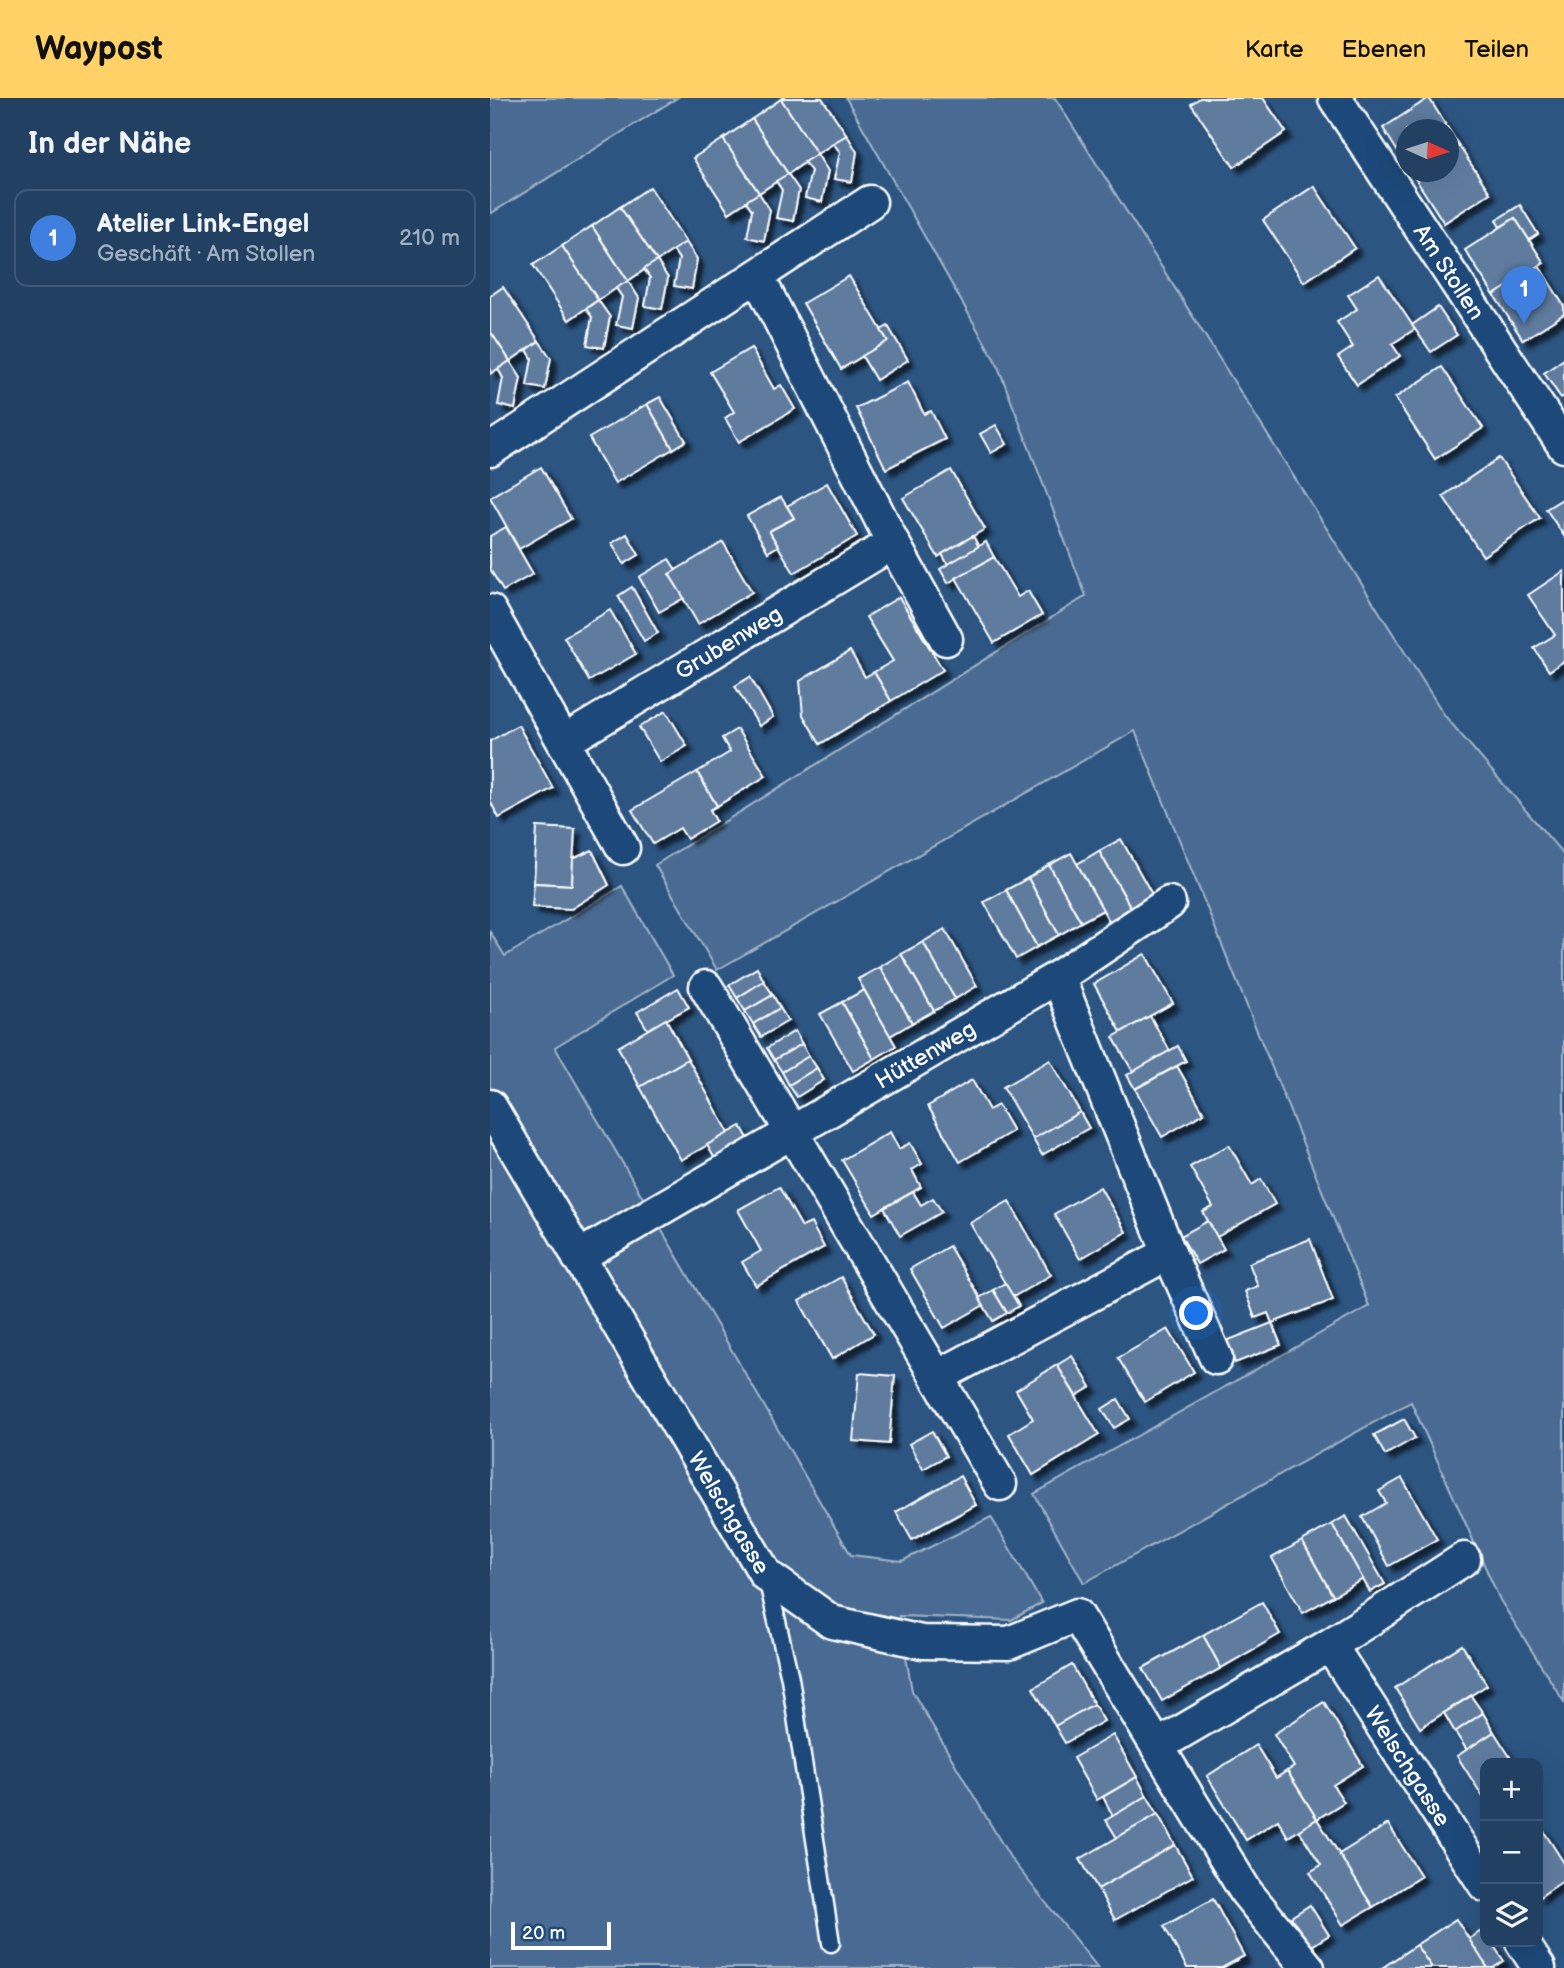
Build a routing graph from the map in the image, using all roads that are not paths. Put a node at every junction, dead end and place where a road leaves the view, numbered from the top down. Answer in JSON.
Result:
{"nodes":[{"id":1,"x":1335,"y":98,"type":"edge"},
{"id":2,"x":870,"y":202,"type":"dead end"},
{"id":3,"x":758,"y":277,"type":"junction"},
{"id":4,"x":1564,"y":446,"type":"edge"},
{"id":5,"x":490,"y":450,"type":"edge"},
{"id":6,"x":893,"y":543,"type":"junction"},
{"id":7,"x":490,"y":611,"type":"edge"},
{"id":8,"x":946,"y":639,"type":"dead end"},
{"id":9,"x":565,"y":741,"type":"junction"},
{"id":10,"x":623,"y":848,"type":"dead end"},
{"id":11,"x":1169,"y":903,"type":"dead end"},
{"id":12,"x":1058,"y":977,"type":"junction"},
{"id":13,"x":706,"y":987,"type":"dead end"},
{"id":14,"x":490,"y":1106,"type":"edge"},
{"id":15,"x":793,"y":1134,"type":"junction"},
{"id":16,"x":1169,"y":1253,"type":"junction"},
{"id":17,"x":578,"y":1257,"type":"junction"},
{"id":18,"x":1216,"y":1358,"type":"dead end"},
{"id":19,"x":937,"y":1377,"type":"junction"},
{"id":20,"x":1000,"y":1484,"type":"dead end"},
{"id":21,"x":1464,"y":1559,"type":"dead end"},
{"id":22,"x":766,"y":1575,"type":"junction"},
{"id":23,"x":1329,"y":1645,"type":"junction"},
{"id":24,"x":1157,"y":1746,"type":"junction"},
{"id":25,"x":1484,"y":1884,"type":"edge"},
{"id":26,"x":831,"y":1942,"type":"dead end"},
{"id":27,"x":1525,"y":1947,"type":"edge"},
{"id":28,"x":1308,"y":1968,"type":"edge"},
{"id":29,"x":1539,"y":1968,"type":"edge"}],
"edges":[{"from":1,"to":4,"type":"street","name":"Am Stollen"},
{"from":2,"to":3,"type":"street"},
{"from":3,"to":5,"type":"street"},
{"from":3,"to":6,"type":"street"},
{"from":6,"to":8,"type":"street"},
{"from":6,"to":9,"type":"street","name":"Grubenweg"},
{"from":7,"to":9,"type":"street"},
{"from":9,"to":10,"type":"street"},
{"from":11,"to":12,"type":"street","name":"Hüttenweg"},
{"from":12,"to":15,"type":"street","name":"Hüttenweg"},
{"from":12,"to":16,"type":"street"},
{"from":13,"to":15,"type":"street"},
{"from":14,"to":17,"type":"street","name":"Welschgasse"},
{"from":15,"to":17,"type":"street","name":"Hüttenweg"},
{"from":15,"to":19,"type":"street"},
{"from":16,"to":18,"type":"street"},
{"from":16,"to":19,"type":"street"},
{"from":17,"to":22,"type":"street","name":"Welschgasse"},
{"from":19,"to":20,"type":"street"},
{"from":21,"to":23,"type":"street"},
{"from":22,"to":24,"type":"street","name":"Welschgasse"},
{"from":22,"to":26,"type":"lane"},
{"from":23,"to":24,"type":"street"},
{"from":23,"to":25,"type":"street","name":"Welschgasse"},
{"from":24,"to":28,"type":"street","name":"Welschgasse"},
{"from":27,"to":29,"type":"street"}]}
